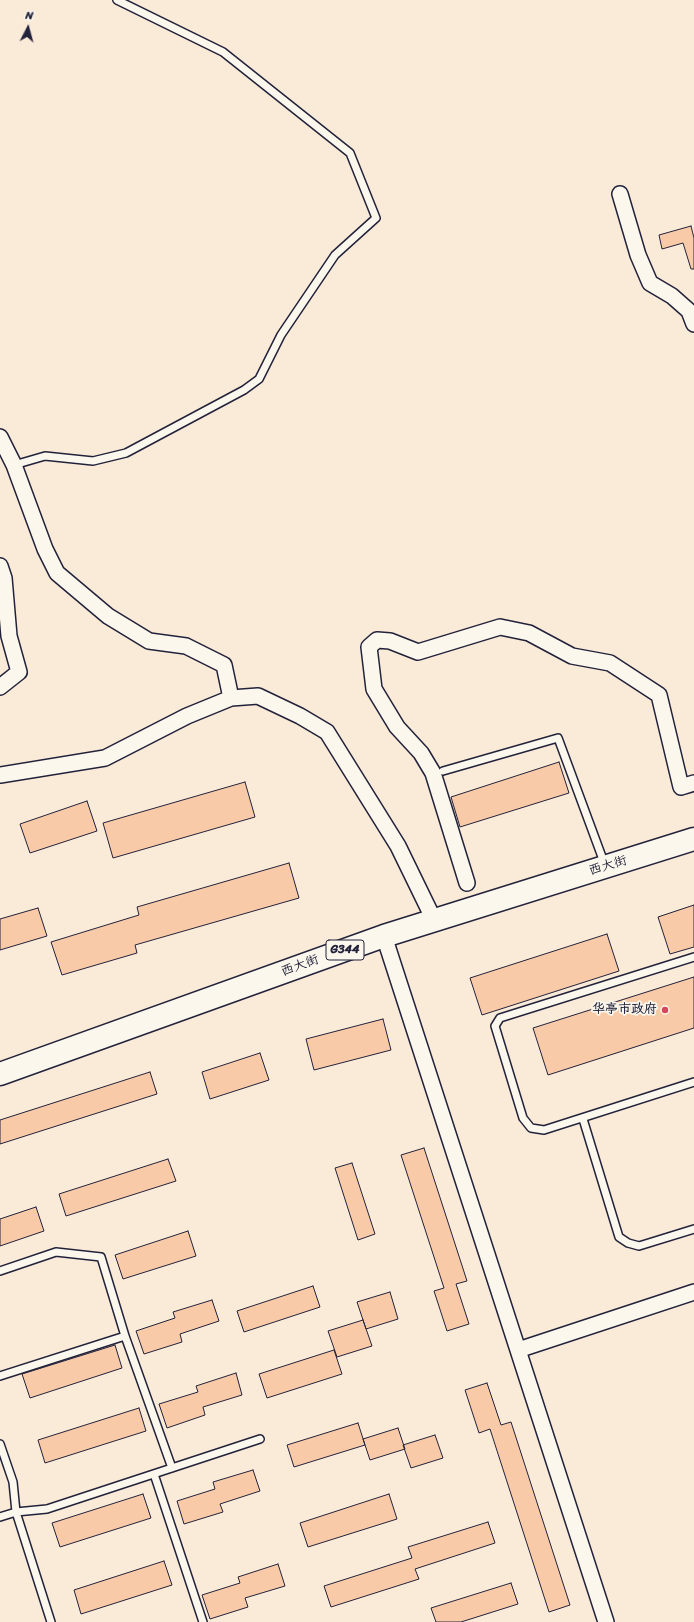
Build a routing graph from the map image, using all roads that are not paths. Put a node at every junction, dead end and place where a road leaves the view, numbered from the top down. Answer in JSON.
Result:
{"nodes":[{"id":1,"x":117,"y":0,"type":"edge"},
{"id":2,"x":620,"y":194,"type":"dead end"},
{"id":3,"x":694,"y":324,"type":"edge"},
{"id":4,"x":0,"y":437,"type":"edge"},
{"id":5,"x":14,"y":465,"type":"junction"},
{"id":6,"x":0,"y":566,"type":"edge"},
{"id":7,"x":0,"y":687,"type":"edge"},
{"id":8,"x":231,"y":698,"type":"junction"},
{"id":9,"x":443,"y":771,"type":"dead end"},
{"id":10,"x":0,"y":775,"type":"edge"},
{"id":11,"x":694,"y":783,"type":"edge"},
{"id":12,"x":694,"y":839,"type":"edge"},
{"id":13,"x":606,"y":867,"type":"junction"},
{"id":14,"x":467,"y":883,"type":"dead end"},
{"id":15,"x":434,"y":920,"type":"junction"},
{"id":16,"x":384,"y":936,"type":"junction"},
{"id":17,"x":694,"y":957,"type":"edge"},
{"id":18,"x":0,"y":1074,"type":"edge"},
{"id":19,"x":694,"y":1082,"type":"edge"},
{"id":20,"x":583,"y":1119,"type":"junction"},
{"id":21,"x":694,"y":1229,"type":"edge"},
{"id":22,"x":0,"y":1271,"type":"edge"},
{"id":23,"x":694,"y":1292,"type":"edge"},
{"id":24,"x":125,"y":1336,"type":"junction"},
{"id":25,"x":518,"y":1350,"type":"junction"},
{"id":26,"x":0,"y":1376,"type":"edge"},
{"id":27,"x":260,"y":1439,"type":"dead end"},
{"id":28,"x":0,"y":1444,"type":"edge"},
{"id":29,"x":172,"y":1468,"type":"junction"},
{"id":30,"x":154,"y":1474,"type":"junction"},
{"id":31,"x":16,"y":1512,"type":"junction"},
{"id":32,"x":0,"y":1517,"type":"edge"},
{"id":33,"x":51,"y":1622,"type":"edge"},
{"id":34,"x":202,"y":1622,"type":"edge"},
{"id":35,"x":606,"y":1622,"type":"edge"}],
"edges":[{"from":1,"to":5,"type":"lane"},
{"from":2,"to":3,"type":"street"},
{"from":4,"to":5,"type":"street"},
{"from":5,"to":8,"type":"street"},
{"from":6,"to":7,"type":"street"},
{"from":8,"to":10,"type":"street"},
{"from":8,"to":15,"type":"street"},
{"from":9,"to":13,"type":"lane"},
{"from":11,"to":14,"type":"street"},
{"from":12,"to":13,"type":"highway","name":"西大街","number":"G344"},
{"from":13,"to":15,"type":"highway","name":"西大街","number":"G344"},
{"from":15,"to":16,"type":"highway","name":"西大街","number":"G344"},
{"from":16,"to":18,"type":"highway","name":"西大街","number":"G344"},
{"from":16,"to":25,"type":"street"},
{"from":17,"to":20,"type":"lane"},
{"from":19,"to":20,"type":"lane"},
{"from":20,"to":21,"type":"lane"},
{"from":22,"to":24,"type":"lane"},
{"from":23,"to":25,"type":"street"},
{"from":24,"to":26,"type":"lane"},
{"from":24,"to":29,"type":"lane"},
{"from":25,"to":35,"type":"street"},
{"from":27,"to":29,"type":"lane"},
{"from":28,"to":31,"type":"lane"},
{"from":29,"to":30,"type":"lane"},
{"from":30,"to":31,"type":"lane"},
{"from":30,"to":34,"type":"lane"},
{"from":31,"to":32,"type":"lane"},
{"from":31,"to":33,"type":"lane"}]}
